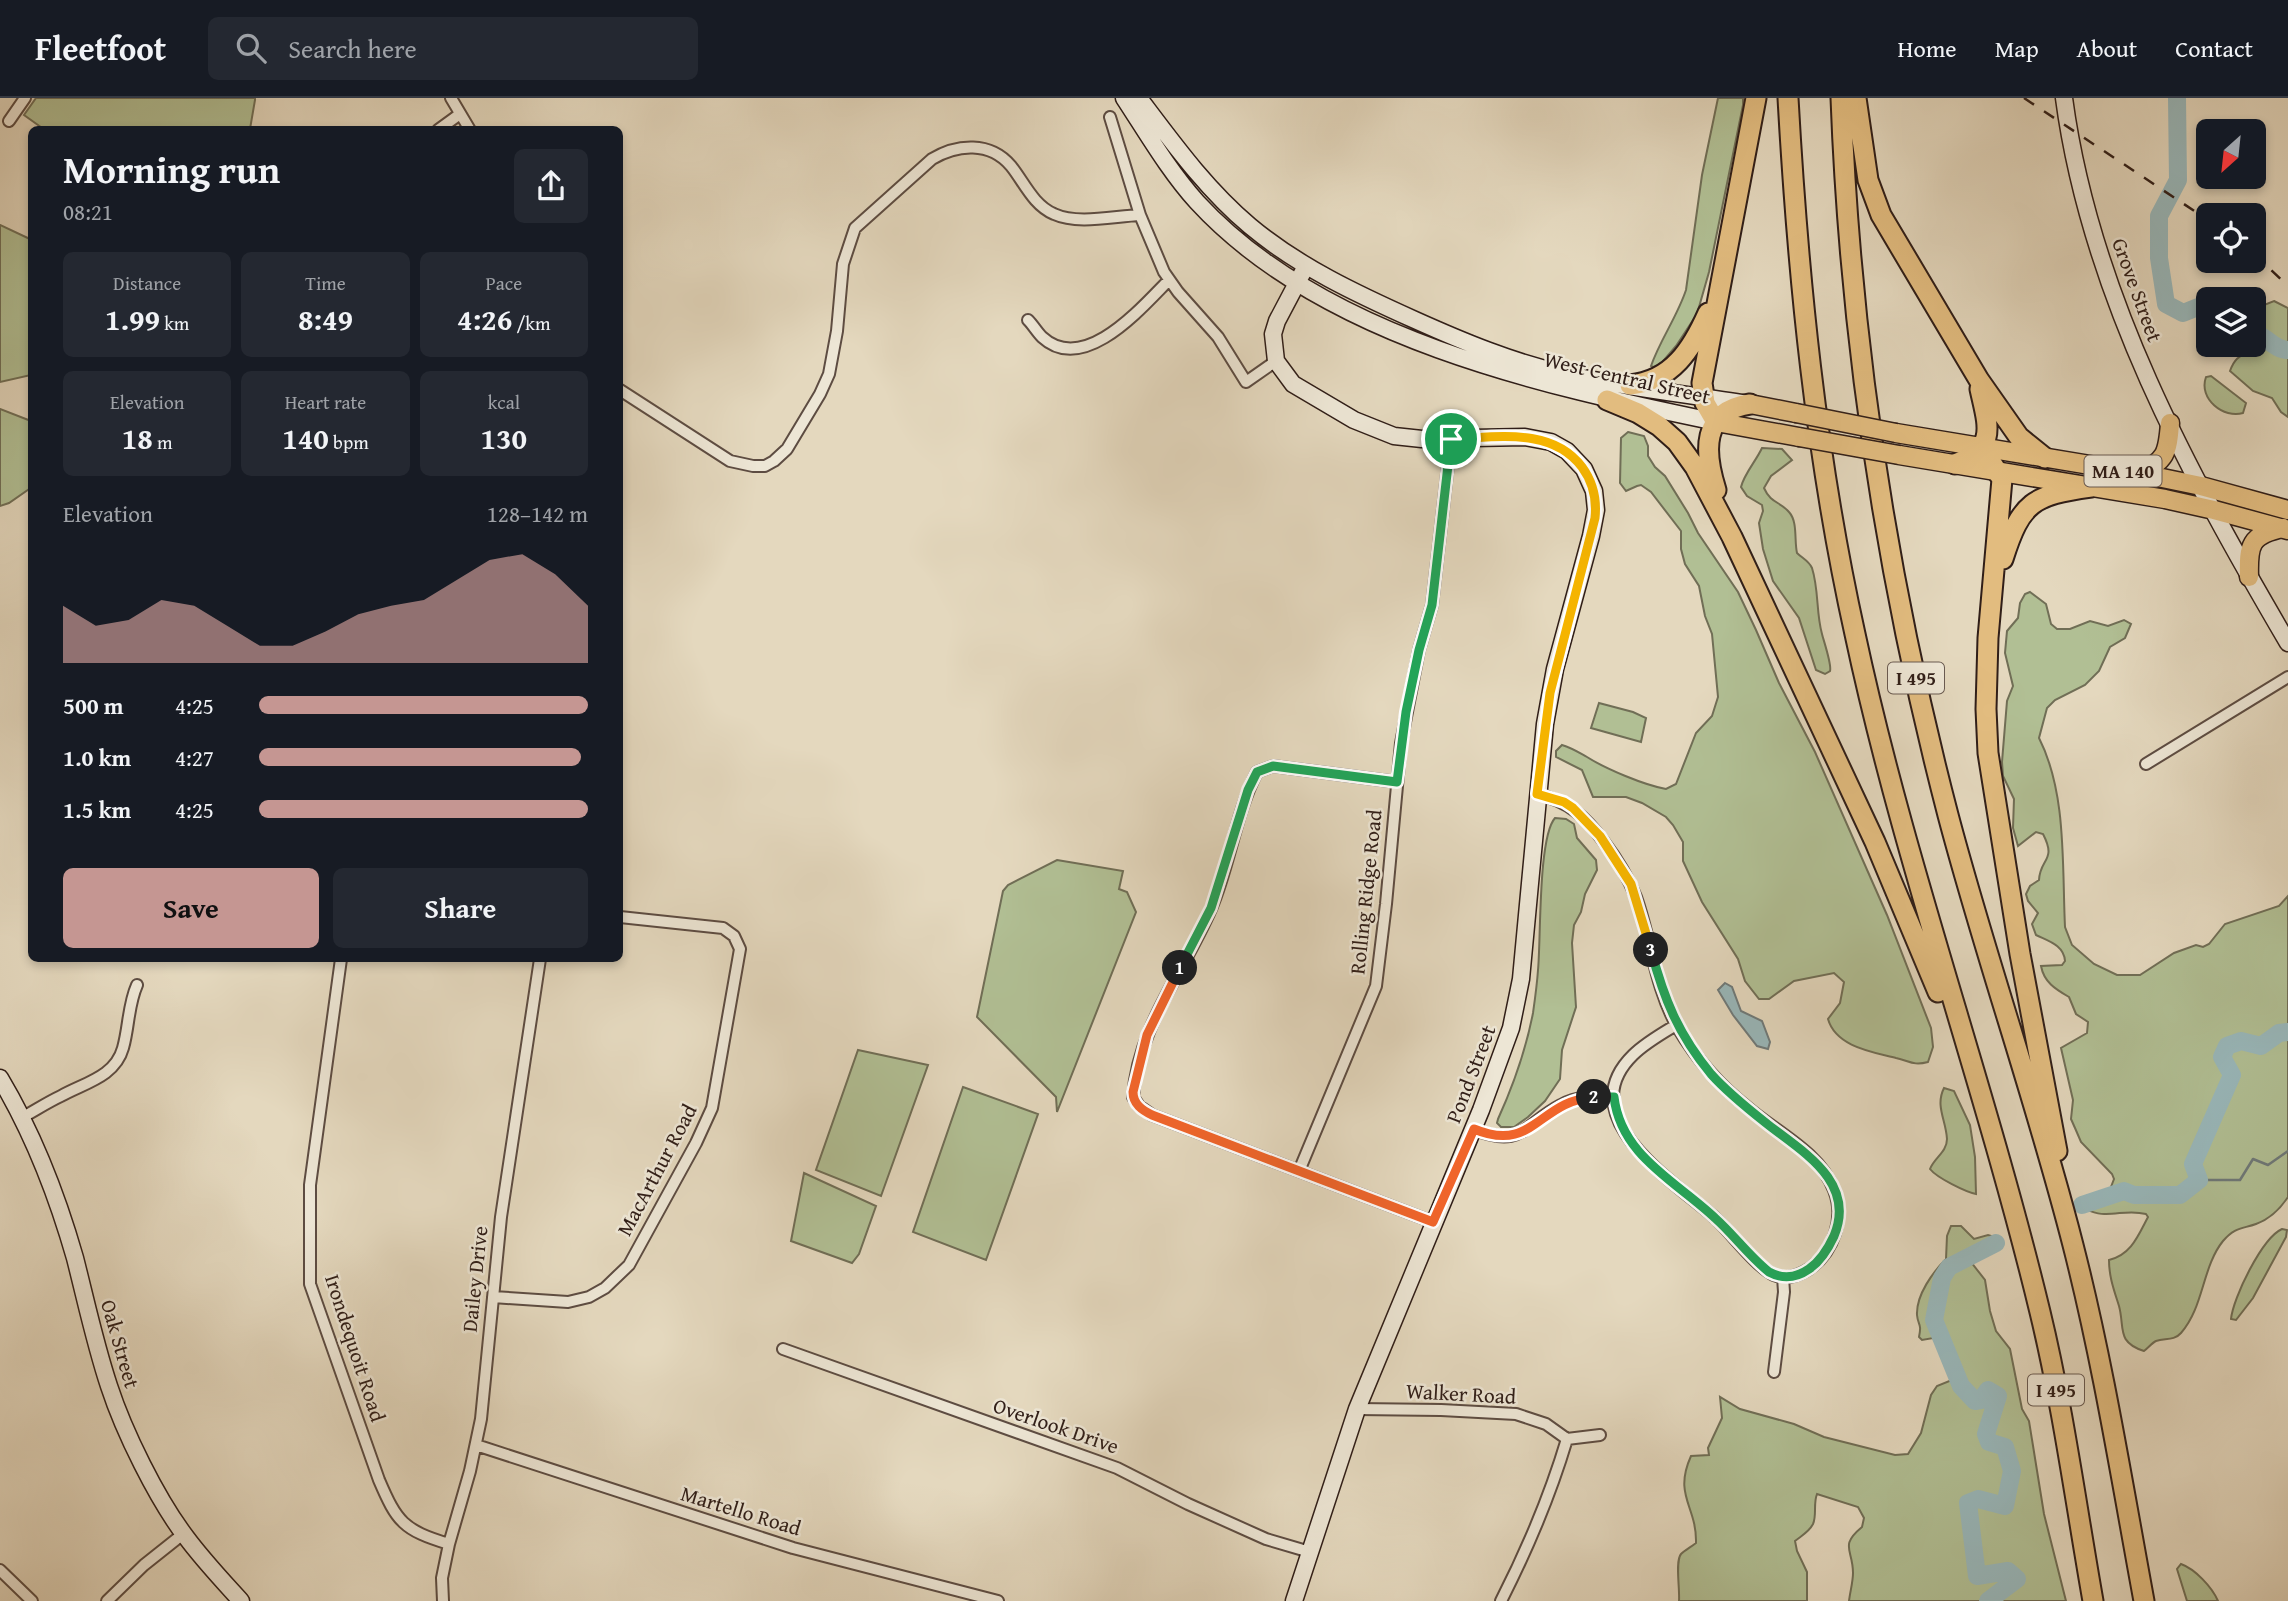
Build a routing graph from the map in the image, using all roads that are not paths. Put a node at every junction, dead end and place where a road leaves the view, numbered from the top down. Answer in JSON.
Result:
{"nodes":[{"id":1,"x":25,"y":98,"type":"edge"},
{"id":2,"x":451,"y":98,"type":"edge"},
{"id":3,"x":1124,"y":98,"type":"edge"},
{"id":4,"x":1139,"y":98,"type":"edge"},
{"id":5,"x":1756,"y":98,"type":"edge"},
{"id":6,"x":1788,"y":98,"type":"edge"},
{"id":7,"x":1841,"y":98,"type":"edge"},
{"id":8,"x":1856,"y":98,"type":"edge"},
{"id":9,"x":2064,"y":98,"type":"edge"},
{"id":10,"x":460,"y":114,"type":"junction"},
{"id":11,"x":1110,"y":117,"type":"dead end"},
{"id":12,"x":9,"y":121,"type":"dead end"},
{"id":13,"x":444,"y":126,"type":"edge"},
{"id":14,"x":468,"y":126,"type":"edge"},
{"id":15,"x":1140,"y":215,"type":"junction"},
{"id":16,"x":1306,"y":266,"type":"junction"},
{"id":17,"x":1723,"y":273,"type":"junction"},
{"id":18,"x":1169,"y":280,"type":"junction"},
{"id":19,"x":1297,"y":283,"type":"junction"},
{"id":20,"x":1028,"y":320,"type":"dead end"},
{"id":21,"x":1276,"y":361,"type":"junction"},
{"id":22,"x":1979,"y":380,"type":"junction"},
{"id":23,"x":1630,"y":385,"type":"junction"},
{"id":24,"x":623,"y":392,"type":"edge"},
{"id":25,"x":1703,"y":397,"type":"junction"},
{"id":26,"x":1607,"y":400,"type":"junction"},
{"id":27,"x":1750,"y":404,"type":"junction"},
{"id":28,"x":1717,"y":422,"type":"junction"},
{"id":29,"x":2170,"y":423,"type":"junction"},
{"id":30,"x":1451,"y":439,"type":"junction"},
{"id":31,"x":1982,"y":448,"type":"junction"},
{"id":32,"x":2045,"y":458,"type":"junction"},
{"id":33,"x":1955,"y":464,"type":"junction"},
{"id":34,"x":1999,"y":473,"type":"junction"},
{"id":35,"x":2138,"y":474,"type":"junction"},
{"id":36,"x":2201,"y":486,"type":"junction"},
{"id":37,"x":2091,"y":488,"type":"junction"},
{"id":38,"x":2214,"y":510,"type":"junction"},
{"id":39,"x":2288,"y":510,"type":"edge"},
{"id":40,"x":2285,"y":529,"type":"edge"},
{"id":41,"x":1732,"y":537,"type":"junction"},
{"id":42,"x":2249,"y":576,"type":"junction"},
{"id":43,"x":1992,"y":593,"type":"junction"},
{"id":44,"x":2288,"y":643,"type":"edge"},
{"id":45,"x":2288,"y":677,"type":"edge"},
{"id":46,"x":2146,"y":764,"type":"dead end"},
{"id":47,"x":1397,"y":782,"type":"junction"},
{"id":48,"x":1537,"y":794,"type":"junction"},
{"id":49,"x":623,"y":917,"type":"edge"},
{"id":50,"x":341,"y":962,"type":"edge"},
{"id":51,"x":540,"y":962,"type":"edge"},
{"id":52,"x":137,"y":985,"type":"dead end"},
{"id":53,"x":1676,"y":1025,"type":"junction"},
{"id":54,"x":0,"y":1078,"type":"edge"},
{"id":55,"x":1614,"y":1097,"type":"junction"},
{"id":56,"x":23,"y":1117,"type":"junction"},
{"id":57,"x":1474,"y":1129,"type":"junction"},
{"id":58,"x":1299,"y":1171,"type":"junction"},
{"id":59,"x":2006,"y":1182,"type":"junction"},
{"id":60,"x":1433,"y":1222,"type":"junction"},
{"id":61,"x":2072,"y":1242,"type":"junction"},
{"id":62,"x":1783,"y":1277,"type":"junction"},
{"id":63,"x":493,"y":1297,"type":"junction"},
{"id":64,"x":783,"y":1349,"type":"dead end"},
{"id":65,"x":1774,"y":1372,"type":"dead end"},
{"id":66,"x":1357,"y":1409,"type":"junction"},
{"id":67,"x":1600,"y":1435,"type":"dead end"},
{"id":68,"x":1567,"y":1439,"type":"junction"},
{"id":69,"x":475,"y":1445,"type":"junction"},
{"id":70,"x":183,"y":1534,"type":"junction"},
{"id":71,"x":449,"y":1544,"type":"junction"},
{"id":72,"x":1310,"y":1552,"type":"junction"},
{"id":73,"x":0,"y":1570,"type":"edge"},
{"id":74,"x":32,"y":1601,"type":"edge"},
{"id":75,"x":107,"y":1601,"type":"edge"},
{"id":76,"x":241,"y":1601,"type":"edge"},
{"id":77,"x":443,"y":1601,"type":"edge"},
{"id":78,"x":998,"y":1601,"type":"edge"},
{"id":79,"x":1294,"y":1601,"type":"edge"},
{"id":80,"x":1501,"y":1601,"type":"edge"},
{"id":81,"x":2093,"y":1601,"type":"edge"},
{"id":82,"x":2144,"y":1601,"type":"edge"}],
"edges":[{"from":1,"to":12,"type":"street"},
{"from":2,"to":10,"type":"street"},
{"from":3,"to":19,"type":"main road","name":"West Central Street","number":"MA 140"},
{"from":4,"to":16,"type":"main road","name":"West Central Street","number":"MA 140"},
{"from":5,"to":17,"type":"highway"},
{"from":6,"to":59,"type":"highway","number":"I 495"},
{"from":7,"to":61,"type":"highway","number":"I 495"},
{"from":8,"to":22,"type":"highway"},
{"from":9,"to":29,"type":"main road","name":"Grove Street"},
{"from":10,"to":13,"type":"street"},
{"from":10,"to":14,"type":"street"},
{"from":11,"to":15,"type":"street"},
{"from":15,"to":18,"type":"street"},
{"from":15,"to":24,"type":"street"},
{"from":16,"to":19,"type":"main road"},
{"from":16,"to":23,"type":"main road","name":"West Central Street","number":"MA 140"},
{"from":17,"to":23,"type":"highway"},
{"from":17,"to":25,"type":"highway"},
{"from":18,"to":20,"type":"street"},
{"from":18,"to":21,"type":"street"},
{"from":19,"to":21,"type":"main road"},
{"from":19,"to":26,"type":"main road","name":"West Central Street","number":"MA 140"},
{"from":21,"to":30,"type":"main road","name":"Pond Street"},
{"from":22,"to":31,"type":"highway"},
{"from":22,"to":32,"type":"highway"},
{"from":23,"to":25,"type":"main road","name":"West Central Street","number":"MA 140"},
{"from":25,"to":27,"type":"main road","name":"West Central Street","number":"MA 140"},
{"from":25,"to":28,"type":"highway"},
{"from":26,"to":28,"type":"main road","name":"West Central Street","number":"MA 140"},
{"from":26,"to":41,"type":"highway"},
{"from":27,"to":28,"type":"highway"},
{"from":27,"to":31,"type":"main road","name":"West Central Street","number":"MA 140","bridge":true},
{"from":28,"to":33,"type":"main road","name":"West Central Street","number":"MA 140","bridge":true},
{"from":28,"to":41,"type":"highway"},
{"from":29,"to":35,"type":"main road"},
{"from":29,"to":36,"type":"main road","name":"Grove Street"},
{"from":30,"to":47,"type":"street","name":"Rolling Ridge Road"},
{"from":30,"to":48,"type":"main road","name":"Pond Street"},
{"from":31,"to":32,"type":"main road","name":"West Central Street","number":"MA 140"},
{"from":31,"to":33,"type":"highway"},
{"from":31,"to":34,"type":"highway"},
{"from":32,"to":35,"type":"main road","name":"West Central Street","number":"MA 140"},
{"from":33,"to":34,"type":"main road","name":"West Central Street","number":"MA 140"},
{"from":34,"to":37,"type":"main road","name":"West Central Street","number":"MA 140"},
{"from":34,"to":43,"type":"highway"},
{"from":35,"to":36,"type":"main road","name":"West Central Street","number":"MA 140"},
{"from":36,"to":38,"type":"main road"},
{"from":36,"to":39,"type":"main road","number":"MA 140"},
{"from":37,"to":38,"type":"main road","name":"West Central Street","number":"MA 140"},
{"from":37,"to":43,"type":"highway"},
{"from":38,"to":40,"type":"main road","number":"MA 140"},
{"from":38,"to":42,"type":"main road"},
{"from":40,"to":42,"type":"main road"},
{"from":41,"to":59,"type":"highway"},
{"from":42,"to":44,"type":"main road"},
{"from":43,"to":61,"type":"highway"},
{"from":45,"to":46,"type":"street"},
{"from":47,"to":58,"type":"street","name":"Rolling Ridge Road"},
{"from":47,"to":58,"type":"street"},
{"from":48,"to":53,"type":"street"},
{"from":48,"to":57,"type":"main road","name":"Pond Street"},
{"from":49,"to":63,"type":"street","name":"MacArthur Road"},
{"from":50,"to":71,"type":"street","name":"Irondequoit Road"},
{"from":51,"to":63,"type":"street","name":"Dailey Drive"},
{"from":52,"to":56,"type":"street"},
{"from":53,"to":55,"type":"street"},
{"from":53,"to":62,"type":"street"},
{"from":54,"to":56,"type":"main road","name":"Oak Street"},
{"from":55,"to":57,"type":"street"},
{"from":55,"to":62,"type":"street"},
{"from":56,"to":70,"type":"main road","name":"Oak Street"},
{"from":57,"to":60,"type":"main road","name":"Pond Street"},
{"from":58,"to":60,"type":"street"},
{"from":59,"to":81,"type":"highway","number":"I 495"},
{"from":60,"to":66,"type":"main road","name":"Pond Street"},
{"from":61,"to":82,"type":"highway","number":"I 495"},
{"from":62,"to":65,"type":"street"},
{"from":63,"to":69,"type":"street","name":"Dailey Drive"},
{"from":64,"to":72,"type":"street","name":"Overlook Drive"},
{"from":66,"to":68,"type":"street","name":"Walker Road"},
{"from":66,"to":72,"type":"main road","name":"Pond Street"},
{"from":67,"to":68,"type":"street"},
{"from":68,"to":80,"type":"street"},
{"from":69,"to":71,"type":"street","name":"Dailey Drive"},
{"from":69,"to":78,"type":"street","name":"Martello Road"},
{"from":70,"to":75,"type":"street"},
{"from":70,"to":76,"type":"main road","name":"Oak Street"},
{"from":71,"to":77,"type":"street","name":"Dailey Drive"},
{"from":72,"to":79,"type":"main road","name":"Pond Street"},
{"from":73,"to":74,"type":"street"}]}
